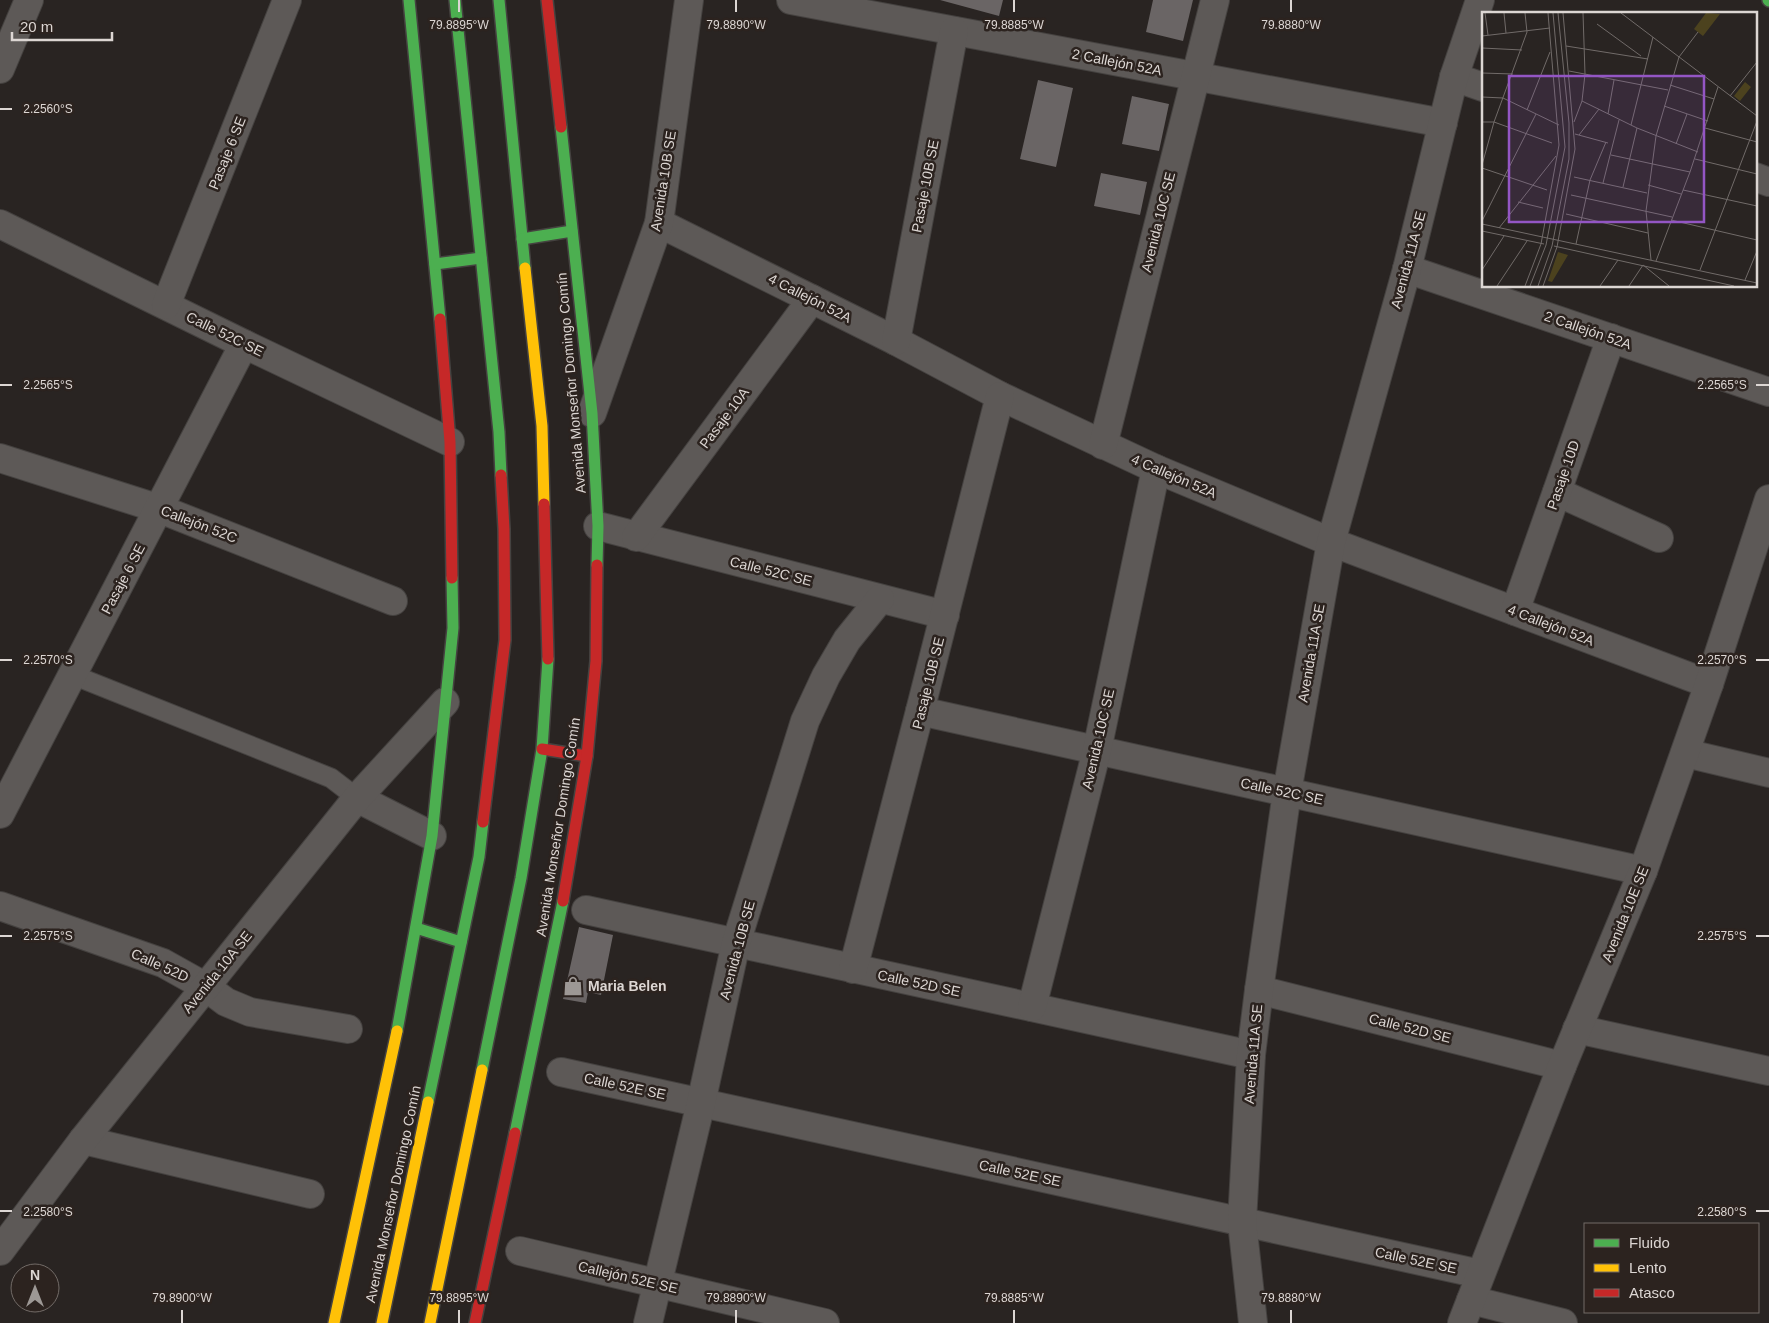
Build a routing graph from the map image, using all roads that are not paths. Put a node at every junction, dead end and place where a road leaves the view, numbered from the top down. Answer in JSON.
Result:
{"nodes":[{"id":1,"x":29,"y":0,"type":"edge"},
{"id":2,"x":287,"y":0,"type":"edge"},
{"id":3,"x":409,"y":0,"type":"edge"},
{"id":4,"x":455,"y":0,"type":"edge"},
{"id":5,"x":499,"y":0,"type":"edge"},
{"id":6,"x":547,"y":0,"type":"edge"},
{"id":7,"x":689,"y":0,"type":"edge"},
{"id":8,"x":791,"y":0,"type":"edge"},
{"id":9,"x":1215,"y":0,"type":"edge"},
{"id":10,"x":1480,"y":0,"type":"edge"},
{"id":11,"x":954,"y":31,"type":"junction"},
{"id":12,"x":0,"y":69,"type":"edge"},
{"id":13,"x":1195,"y":76,"type":"junction"},
{"id":14,"x":1454,"y":77,"type":"junction"},
{"id":15,"x":1482,"y":86,"type":"edge"},
{"id":16,"x":1443,"y":123,"type":"junction"},
{"id":17,"x":1756,"y":177,"type":"edge"},
{"id":18,"x":1769,"y":182,"type":"edge"},
{"id":19,"x":659,"y":222,"type":"junction"},
{"id":20,"x":0,"y":224,"type":"edge"},
{"id":21,"x":572,"y":231,"type":"junction"},
{"id":22,"x":522,"y":239,"type":"junction"},
{"id":23,"x":481,"y":258,"type":"junction"},
{"id":24,"x":435,"y":264,"type":"junction"},
{"id":25,"x":1406,"y":269,"type":"junction"},
{"id":26,"x":812,"y":299,"type":"junction"},
{"id":27,"x":166,"y":305,"type":"junction"},
{"id":28,"x":1611,"y":338,"type":"junction"},
{"id":29,"x":896,"y":341,"type":"junction"},
{"id":30,"x":244,"y":344,"type":"junction"},
{"id":31,"x":1769,"y":392,"type":"edge"},
{"id":32,"x":1000,"y":396,"type":"junction"},
{"id":33,"x":592,"y":413,"type":"junction"},
{"id":34,"x":450,"y":442,"type":"junction"},
{"id":35,"x":1103,"y":445,"type":"junction"},
{"id":36,"x":0,"y":458,"type":"edge"},
{"id":37,"x":1156,"y":469,"type":"junction"},
{"id":38,"x":1557,"y":492,"type":"junction"},
{"id":39,"x":1769,"y":499,"type":"edge"},
{"id":40,"x":160,"y":508,"type":"junction"},
{"id":41,"x":598,"y":526,"type":"junction"},
{"id":42,"x":636,"y":537,"type":"junction"},
{"id":43,"x":1659,"y":538,"type":"dead end"},
{"id":44,"x":1331,"y":542,"type":"junction"},
{"id":45,"x":880,"y":599,"type":"junction"},
{"id":46,"x":393,"y":601,"type":"dead end"},
{"id":47,"x":1515,"y":611,"type":"junction"},
{"id":48,"x":945,"y":616,"type":"junction"},
{"id":49,"x":73,"y":675,"type":"junction"},
{"id":50,"x":1709,"y":684,"type":"junction"},
{"id":51,"x":445,"y":702,"type":"junction"},
{"id":52,"x":920,"y":711,"type":"junction"},
{"id":53,"x":542,"y":749,"type":"junction"},
{"id":54,"x":1097,"y":750,"type":"junction"},
{"id":55,"x":1685,"y":753,"type":"junction"},
{"id":56,"x":587,"y":756,"type":"junction"},
{"id":57,"x":1769,"y":773,"type":"edge"},
{"id":58,"x":1287,"y":792,"type":"junction"},
{"id":59,"x":357,"y":798,"type":"junction"},
{"id":60,"x":0,"y":814,"type":"edge"},
{"id":61,"x":432,"y":836,"type":"junction"},
{"id":62,"x":1643,"y":871,"type":"junction"},
{"id":63,"x":0,"y":906,"type":"edge"},
{"id":64,"x":586,"y":910,"type":"dead end"},
{"id":65,"x":416,"y":928,"type":"junction"},
{"id":66,"x":461,"y":942,"type":"junction"},
{"id":67,"x":736,"y":943,"type":"junction"},
{"id":68,"x":853,"y":969,"type":"junction"},
{"id":69,"x":206,"y":987,"type":"junction"},
{"id":70,"x":1258,"y":990,"type":"junction"},
{"id":71,"x":1032,"y":1007,"type":"junction"},
{"id":72,"x":348,"y":1029,"type":"dead end"},
{"id":73,"x":1577,"y":1029,"type":"junction"},
{"id":74,"x":1251,"y":1055,"type":"junction"},
{"id":75,"x":1562,"y":1066,"type":"junction"},
{"id":76,"x":1769,"y":1071,"type":"edge"},
{"id":77,"x":561,"y":1072,"type":"dead end"},
{"id":78,"x":701,"y":1103,"type":"junction"},
{"id":79,"x":83,"y":1140,"type":"junction"},
{"id":80,"x":310,"y":1194,"type":"dead end"},
{"id":81,"x":1242,"y":1222,"type":"junction"},
{"id":82,"x":0,"y":1251,"type":"edge"},
{"id":83,"x":520,"y":1251,"type":"dead end"},
{"id":84,"x":1480,"y":1274,"type":"junction"},
{"id":85,"x":656,"y":1284,"type":"junction"},
{"id":86,"x":1467,"y":1311,"type":"edge"},
{"id":87,"x":334,"y":1323,"type":"edge"},
{"id":88,"x":382,"y":1323,"type":"edge"},
{"id":89,"x":430,"y":1323,"type":"edge"},
{"id":90,"x":475,"y":1323,"type":"edge"},
{"id":91,"x":648,"y":1323,"type":"edge"},
{"id":92,"x":825,"y":1323,"type":"edge"},
{"id":93,"x":1253,"y":1323,"type":"edge"},
{"id":94,"x":1563,"y":1323,"type":"edge"}],
"edges":[{"from":1,"to":12,"type":"street"},
{"from":2,"to":27,"type":"street","name":"Pasaje 6 SE"},
{"from":3,"to":24,"type":"main road"},
{"from":4,"to":23,"type":"main road","name":"Avenida Monseñor Domingo Comín"},
{"from":5,"to":22,"type":"main road","name":"Avenida Monseñor Domingo Comín"},
{"from":6,"to":21,"type":"main road","name":"Avenida Monseñor Domingo Comín"},
{"from":7,"to":19,"type":"street","name":"Avenida 10B SE"},
{"from":8,"to":11,"type":"street","name":"2 Callejón 52A"},
{"from":9,"to":13,"type":"street","name":"Avenida 10C SE"},
{"from":10,"to":14,"type":"street","name":"Avenida 11A SE"},
{"from":11,"to":13,"type":"street","name":"2 Callejón 52A"},
{"from":11,"to":29,"type":"street","name":"Pasaje 10B SE"},
{"from":13,"to":16,"type":"street","name":"2 Callejón 52A"},
{"from":13,"to":35,"type":"street","name":"Avenida 10C SE"},
{"from":14,"to":15,"type":"street"},
{"from":14,"to":16,"type":"street","name":"Avenida 11A SE"},
{"from":16,"to":25,"type":"street","name":"Avenida 11A SE"},
{"from":17,"to":18,"type":"street"},
{"from":19,"to":26,"type":"street","name":"4 Callejón 52A"},
{"from":19,"to":33,"type":"street","name":"Avenida 10B SE"},
{"from":20,"to":27,"type":"street","name":"Calle 52C SE"},
{"from":21,"to":22,"type":"main road"},
{"from":21,"to":33,"type":"main road","name":"Avenida Monseñor Domingo Comín"},
{"from":22,"to":53,"type":"main road","name":"Avenida Monseñor Domingo Comín"},
{"from":23,"to":24,"type":"main road"},
{"from":23,"to":66,"type":"main road","name":"Avenida Monseñor Domingo Comín"},
{"from":24,"to":34,"type":"main road"},
{"from":25,"to":28,"type":"street","name":"2 Callejón 52A"},
{"from":25,"to":44,"type":"street","name":"Avenida 11A SE"},
{"from":26,"to":29,"type":"street","name":"4 Callejón 52A"},
{"from":26,"to":42,"type":"street","name":"Pasaje 10A"},
{"from":27,"to":30,"type":"street","name":"Calle 52C SE"},
{"from":28,"to":31,"type":"street","name":"2 Callejón 52A"},
{"from":28,"to":38,"type":"street","name":"Pasaje 10D"},
{"from":29,"to":32,"type":"street","name":"4 Callejón 52A"},
{"from":30,"to":34,"type":"street","name":"Calle 52C SE"},
{"from":30,"to":40,"type":"street","name":"Pasaje 6 SE"},
{"from":32,"to":35,"type":"street","name":"4 Callejón 52A"},
{"from":32,"to":48,"type":"street","name":"Pasaje 10B SE"},
{"from":33,"to":41,"type":"main road","name":"Avenida Monseñor Domingo Comín"},
{"from":34,"to":51,"type":"main road"},
{"from":35,"to":37,"type":"street","name":"4 Callejón 52A"},
{"from":36,"to":40,"type":"street","name":"Callejón 52C"},
{"from":37,"to":44,"type":"street","name":"4 Callejón 52A"},
{"from":37,"to":54,"type":"street","name":"Avenida 10C SE"},
{"from":38,"to":43,"type":"street"},
{"from":38,"to":47,"type":"street","name":"Pasaje 10D"},
{"from":39,"to":50,"type":"street","name":"Avenida 10E SE"},
{"from":40,"to":46,"type":"street","name":"Callejón 52C"},
{"from":40,"to":49,"type":"street","name":"Pasaje 6 SE"},
{"from":41,"to":42,"type":"street","name":"Calle 52C SE"},
{"from":41,"to":56,"type":"main road","name":"Avenida Monseñor Domingo Comín"},
{"from":42,"to":45,"type":"street","name":"Calle 52C SE"},
{"from":44,"to":47,"type":"street","name":"4 Callejón 52A"},
{"from":44,"to":58,"type":"street","name":"Avenida 11A SE"},
{"from":45,"to":48,"type":"street","name":"Calle 52C SE"},
{"from":45,"to":67,"type":"street","name":"Avenida 10B SE"},
{"from":47,"to":50,"type":"street","name":"4 Callejón 52A"},
{"from":48,"to":52,"type":"street","name":"Pasaje 10B SE"},
{"from":49,"to":59,"type":"lane"},
{"from":49,"to":60,"type":"street","name":"Pasaje 6 SE"},
{"from":50,"to":55,"type":"street","name":"Avenida 10E SE"},
{"from":51,"to":59,"type":"street","name":"Avenida 10A SE"},
{"from":51,"to":61,"type":"main road"},
{"from":52,"to":54,"type":"street","name":"Calle 52C SE"},
{"from":52,"to":68,"type":"street","name":"Pasaje 10B SE"},
{"from":53,"to":56,"type":"main road"},
{"from":53,"to":89,"type":"main road","name":"Avenida Monseñor Domingo Comín"},
{"from":54,"to":58,"type":"street","name":"Calle 52C SE"},
{"from":54,"to":71,"type":"street","name":"Avenida 10C SE"},
{"from":55,"to":57,"type":"street"},
{"from":55,"to":62,"type":"street","name":"Avenida 10E SE"},
{"from":56,"to":90,"type":"main road","name":"Avenida Monseñor Domingo Comín"},
{"from":58,"to":62,"type":"street","name":"Calle 52C SE"},
{"from":58,"to":70,"type":"street","name":"Avenida 11A SE"},
{"from":59,"to":61,"type":"street"},
{"from":59,"to":69,"type":"street","name":"Avenida 10A SE"},
{"from":61,"to":65,"type":"main road"},
{"from":62,"to":73,"type":"street","name":"Avenida 10E SE"},
{"from":63,"to":69,"type":"street","name":"Calle 52D"},
{"from":64,"to":67,"type":"street","name":"Calle 52D SE"},
{"from":65,"to":66,"type":"main road"},
{"from":65,"to":87,"type":"main road"},
{"from":66,"to":88,"type":"main road","name":"Avenida Monseñor Domingo Comín"},
{"from":67,"to":68,"type":"street","name":"Calle 52D SE"},
{"from":67,"to":78,"type":"street","name":"Avenida 10B SE"},
{"from":68,"to":71,"type":"street","name":"Calle 52D SE"},
{"from":69,"to":72,"type":"street","name":"Calle 52D"},
{"from":69,"to":79,"type":"street","name":"Avenida 10A SE"},
{"from":70,"to":74,"type":"street","name":"Avenida 11A SE"},
{"from":70,"to":75,"type":"street","name":"Calle 52D SE"},
{"from":71,"to":74,"type":"street","name":"Calle 52D SE"},
{"from":73,"to":75,"type":"street","name":"Avenida 10E SE"},
{"from":73,"to":76,"type":"street"},
{"from":74,"to":81,"type":"street","name":"Avenida 11A SE"},
{"from":75,"to":84,"type":"street","name":"Avenida 10E SE"},
{"from":77,"to":78,"type":"street","name":"Calle 52E SE"},
{"from":78,"to":81,"type":"street","name":"Calle 52E SE"},
{"from":78,"to":85,"type":"street","name":"Avenida 10B SE"},
{"from":79,"to":80,"type":"street"},
{"from":79,"to":82,"type":"street","name":"Avenida 10A SE"},
{"from":81,"to":84,"type":"street","name":"Calle 52E SE"},
{"from":81,"to":93,"type":"street","name":"Avenida 11A SE"},
{"from":83,"to":85,"type":"street","name":"Callejón 52E SE"},
{"from":84,"to":86,"type":"street","name":"Avenida 10E SE"},
{"from":85,"to":91,"type":"street","name":"Avenida 10B SE"},
{"from":85,"to":92,"type":"street","name":"Callejón 52E SE"},
{"from":86,"to":94,"type":"street"}]}
